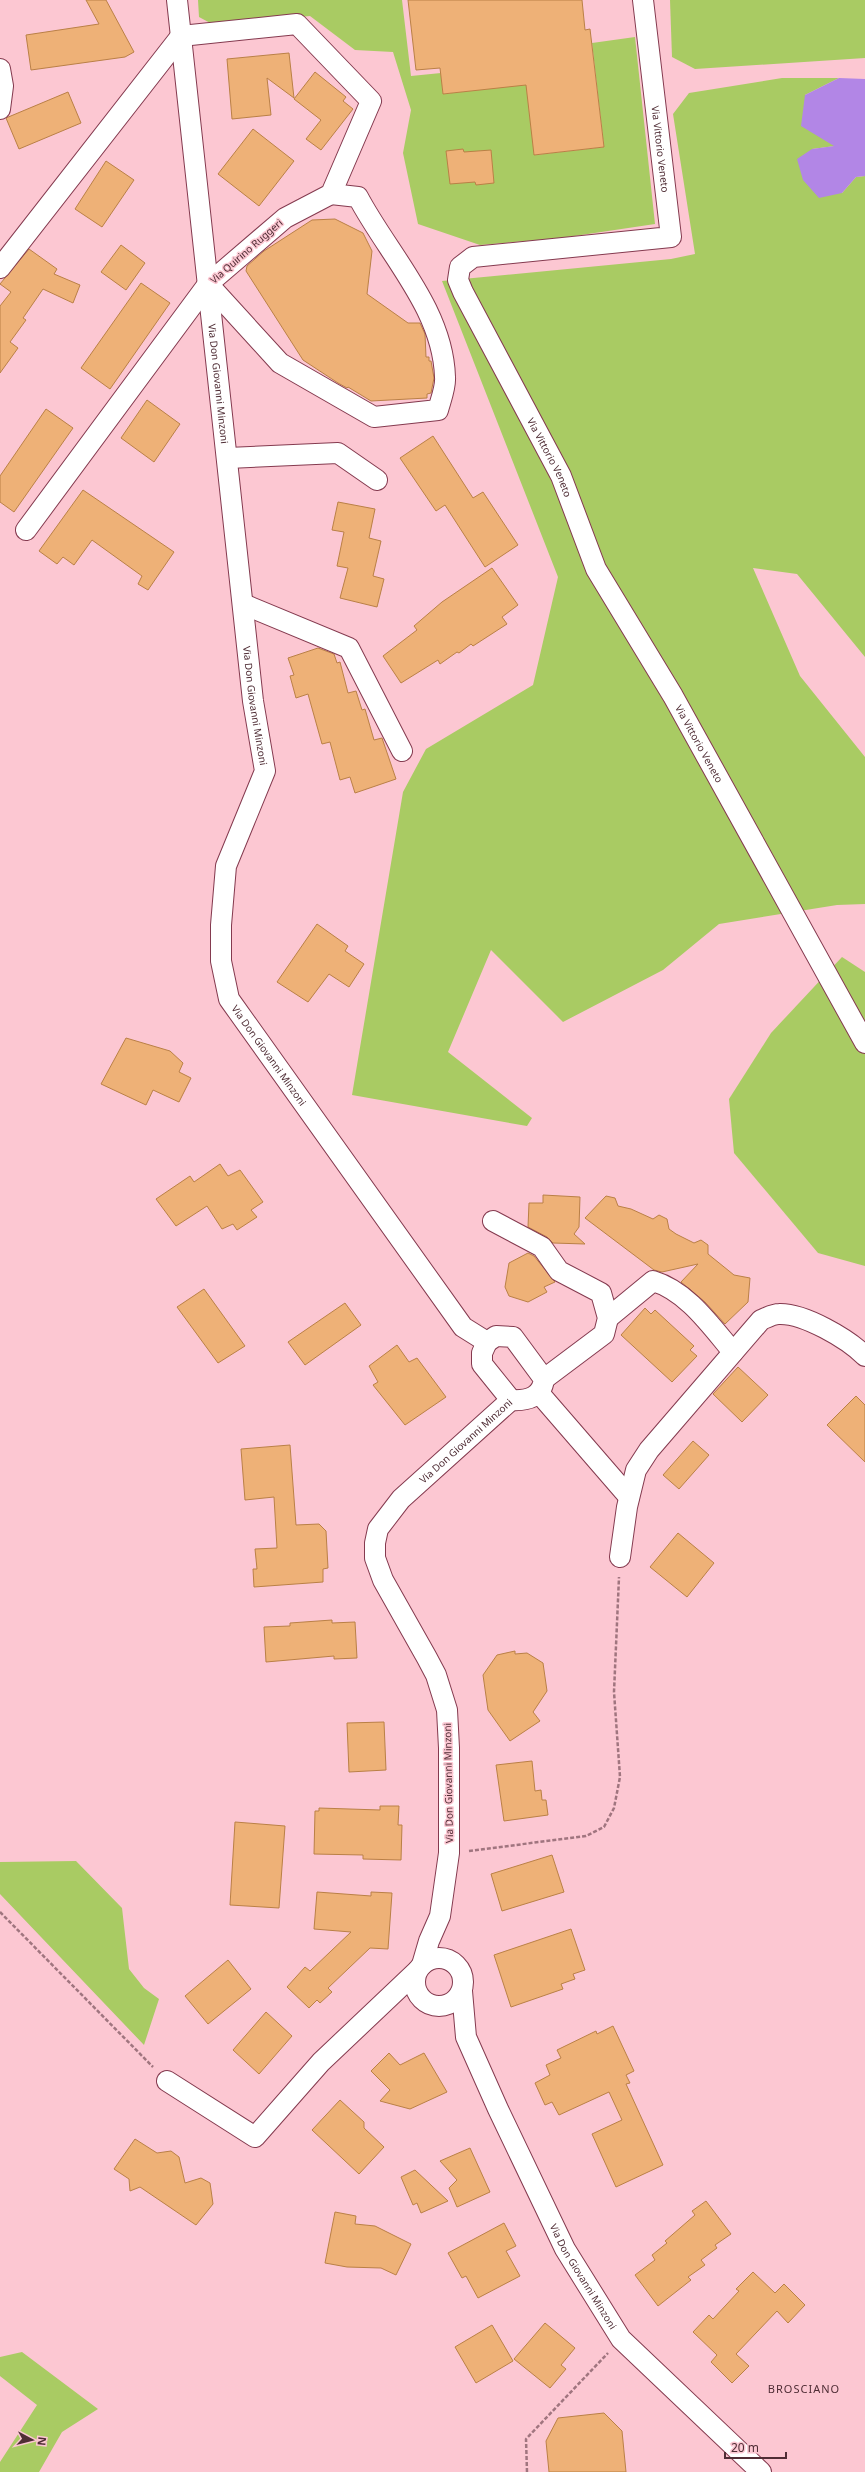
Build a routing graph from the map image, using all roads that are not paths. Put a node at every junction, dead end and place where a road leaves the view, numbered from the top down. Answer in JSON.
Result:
{"nodes":[{"id":1,"x":177,"y":0,"type":"edge"},
{"id":2,"x":643,"y":0,"type":"edge"},
{"id":3,"x":181,"y":36,"type":"junction"},
{"id":4,"x":0,"y":69,"type":"edge"},
{"id":5,"x":0,"y":109,"type":"edge"},
{"id":6,"x":330,"y":194,"type":"junction"},
{"id":7,"x":0,"y":268,"type":"edge"},
{"id":8,"x":208,"y":284,"type":"junction"},
{"id":9,"x":228,"y":458,"type":"junction"},
{"id":10,"x":377,"y":480,"type":"dead end"},
{"id":11,"x":26,"y":530,"type":"dead end"},
{"id":12,"x":244,"y":604,"type":"junction"},
{"id":13,"x":402,"y":751,"type":"dead end"},
{"id":14,"x":865,"y":1043,"type":"edge"},
{"id":15,"x":493,"y":1221,"type":"dead end"},
{"id":16,"x":608,"y":1318,"type":"junction"},
{"id":17,"x":487,"y":1342,"type":"junction"},
{"id":18,"x":733,"y":1352,"type":"junction"},
{"id":19,"x":865,"y":1356,"type":"edge"},
{"id":20,"x":542,"y":1386,"type":"junction"},
{"id":21,"x":511,"y":1400,"type":"junction"},
{"id":22,"x":629,"y":1497,"type":"junction"},
{"id":23,"x":620,"y":1557,"type":"road end"},
{"id":24,"x":440,"y":1916,"type":"junction"},
{"id":25,"x":449,"y":1959,"type":"junction"},
{"id":26,"x":420,"y":1968,"type":"junction"},
{"id":27,"x":462,"y":1991,"type":"junction"},
{"id":28,"x":387,"y":2000,"type":"junction"},
{"id":29,"x":430,"y":2003,"type":"junction"},
{"id":30,"x":466,"y":2037,"type":"junction"},
{"id":31,"x":167,"y":2081,"type":"road end"},
{"id":32,"x":761,"y":2472,"type":"edge"}],
"edges":[{"from":1,"to":3,"type":"street","name":"Via Don Giovanni Minzoni"},
{"from":2,"to":14,"type":"street","name":"Via Vittorio Veneto"},
{"from":3,"to":6,"type":"street"},
{"from":3,"to":7,"type":"street"},
{"from":3,"to":8,"type":"street","name":"Via Don Giovanni Minzoni"},
{"from":4,"to":5,"type":"street"},
{"from":6,"to":8,"type":"street","name":"Via Quirino Ruggeri"},
{"from":6,"to":8,"type":"street"},
{"from":8,"to":9,"type":"street","name":"Via Don Giovanni Minzoni"},
{"from":8,"to":11,"type":"street","name":"Via Quirino Ruggeri"},
{"from":9,"to":10,"type":"street"},
{"from":9,"to":12,"type":"street","name":"Via Don Giovanni Minzoni"},
{"from":12,"to":13,"type":"street"},
{"from":12,"to":17,"type":"street","name":"Via Don Giovanni Minzoni"},
{"from":15,"to":16,"type":"street"},
{"from":16,"to":18,"type":"street"},
{"from":16,"to":20,"type":"street"},
{"from":17,"to":20,"type":"street"},
{"from":17,"to":21,"type":"street","name":"Via Don Giovanni Minzoni"},
{"from":18,"to":19,"type":"street"},
{"from":18,"to":22,"type":"street"},
{"from":20,"to":21,"type":"street"},
{"from":20,"to":22,"type":"street"},
{"from":21,"to":24,"type":"street","name":"Via Don Giovanni Minzoni"},
{"from":22,"to":23,"type":"street"},
{"from":24,"to":25,"type":"street","name":"Via Don Giovanni Minzoni"},
{"from":24,"to":26,"type":"street","name":"Via Don Giovanni Minzoni"},
{"from":25,"to":26,"type":"street"},
{"from":25,"to":27,"type":"street"},
{"from":26,"to":28,"type":"street"},
{"from":26,"to":29,"type":"street"},
{"from":27,"to":29,"type":"street"},
{"from":27,"to":30,"type":"street","name":"Via Don Giovanni Minzoni"},
{"from":28,"to":29,"type":"street"},
{"from":28,"to":31,"type":"street"},
{"from":29,"to":30,"type":"street","name":"Via Don Giovanni Minzoni"},
{"from":30,"to":32,"type":"street","name":"Via Don Giovanni Minzoni"}]}
